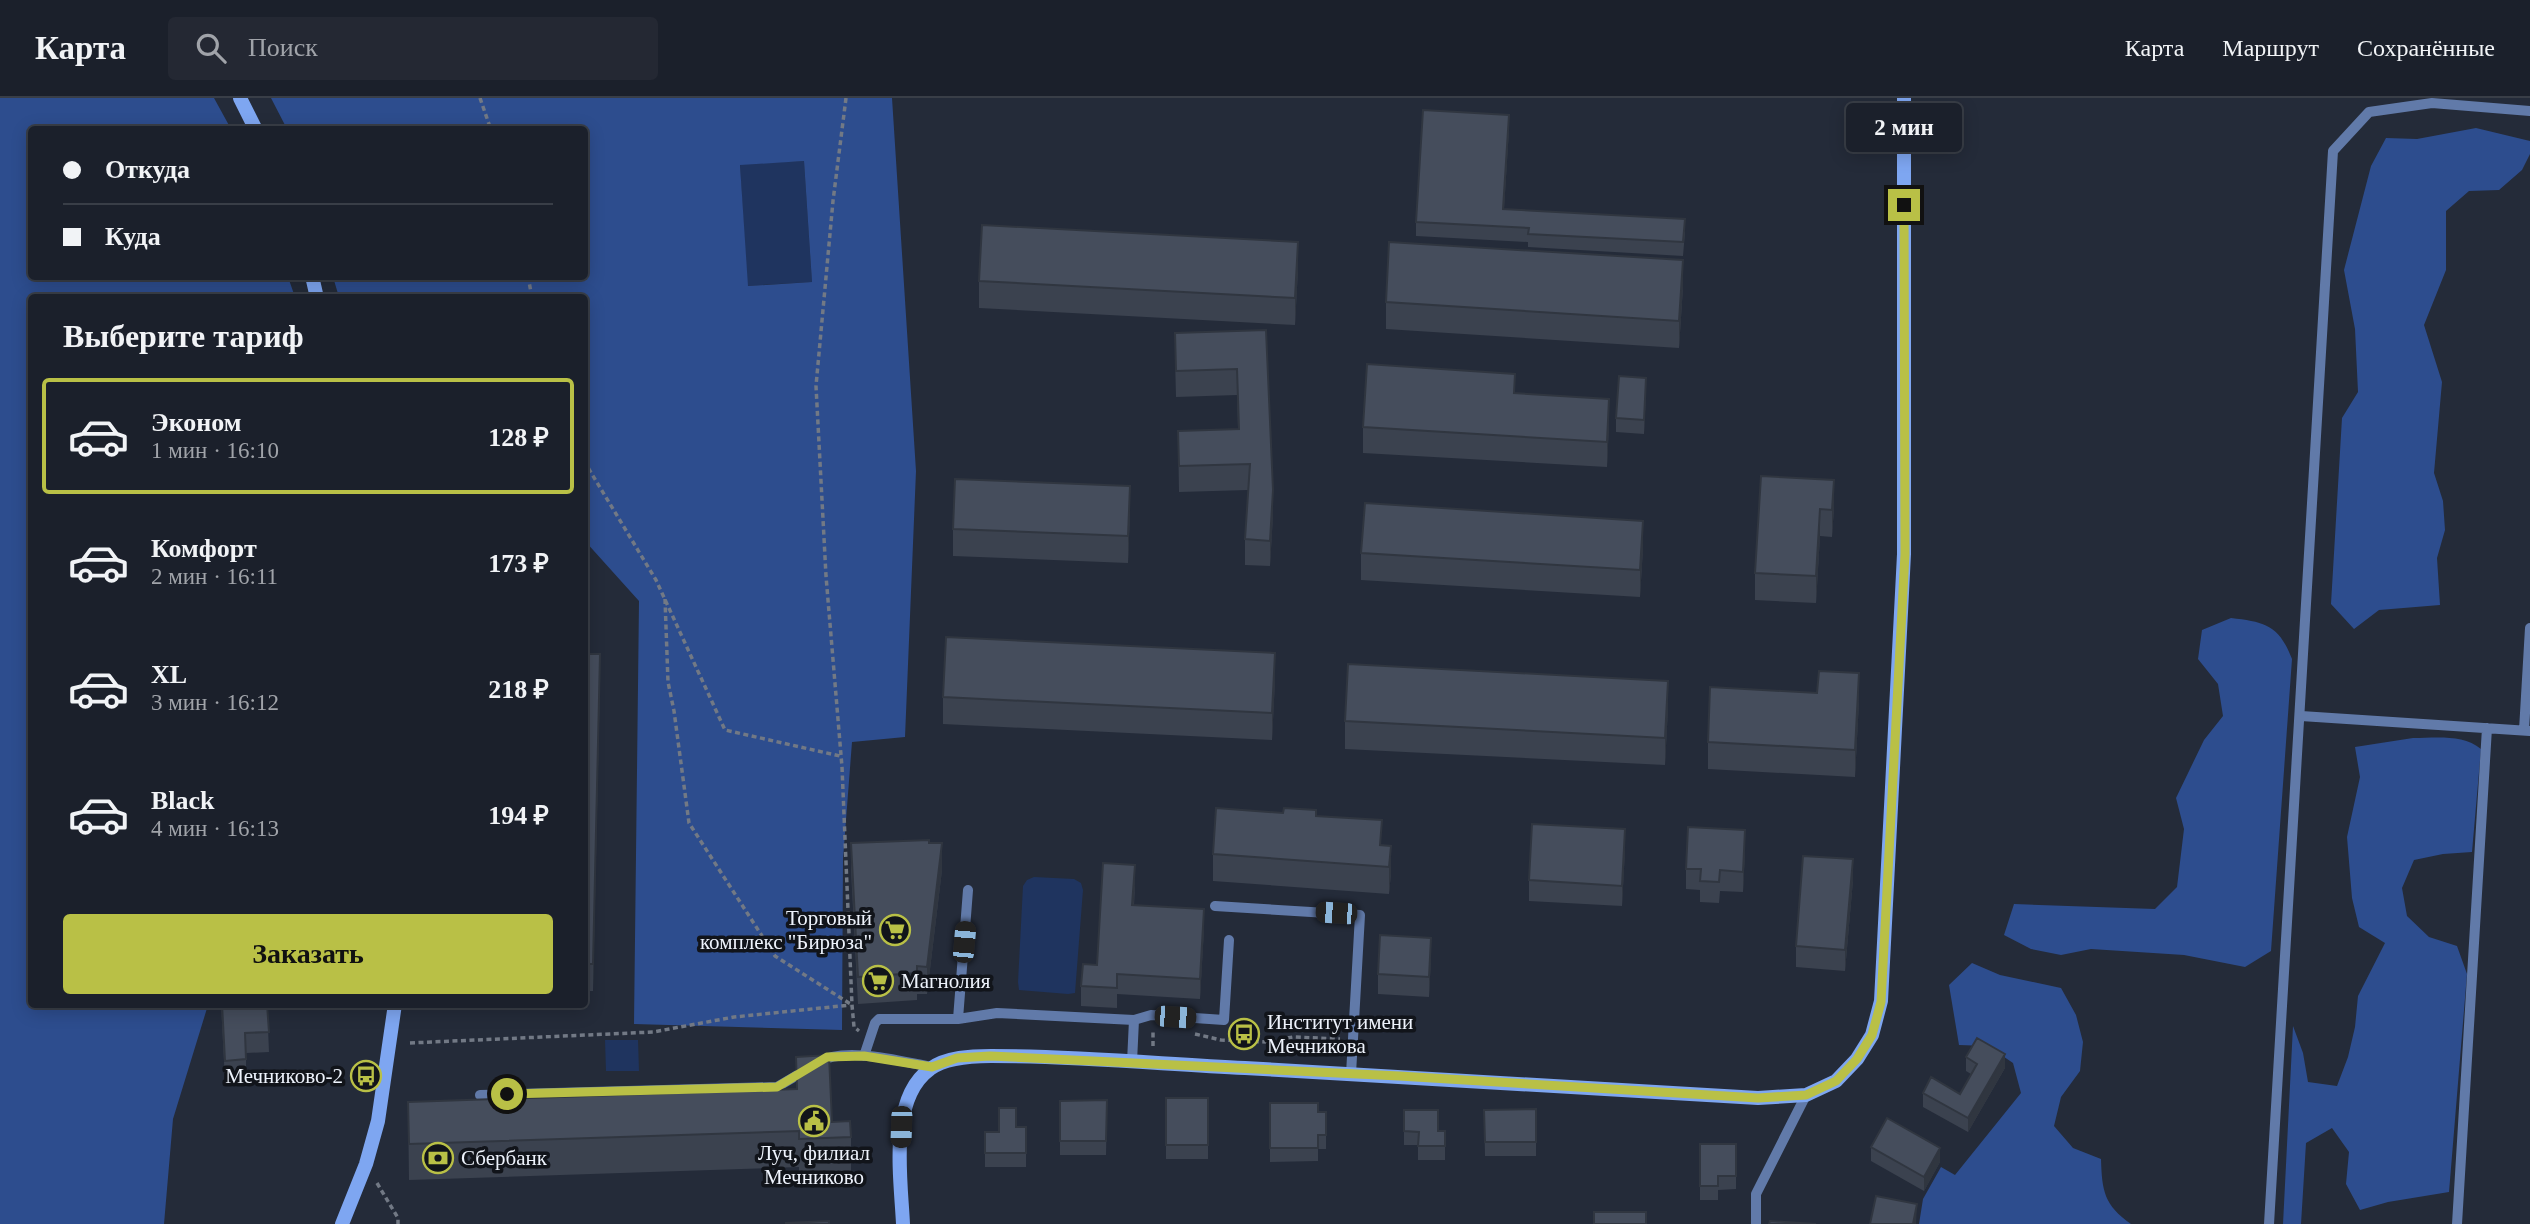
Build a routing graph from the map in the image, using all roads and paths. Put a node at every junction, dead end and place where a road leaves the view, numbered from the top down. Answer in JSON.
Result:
{"nodes":[{"id":1,"x":240,"y":98,"type":"edge"},
{"id":2,"x":480,"y":98,"type":"edge"},
{"id":3,"x":846,"y":98,"type":"edge"},
{"id":4,"x":1904,"y":98,"type":"edge"},
{"id":5,"x":2530,"y":111,"type":"edge"},
{"id":6,"x":254,"y":126,"type":"edge"},
{"id":7,"x":490,"y":126,"type":"edge"},
{"id":8,"x":588,"y":468,"type":"edge"},
{"id":9,"x":665,"y":598,"type":"junction"},
{"id":10,"x":2530,"y":628,"type":"edge"},
{"id":11,"x":2301,"y":716,"type":"junction"},
{"id":12,"x":2487,"y":728,"type":"junction"},
{"id":13,"x":2527,"y":731,"type":"edge"},
{"id":14,"x":841,"y":756,"type":"junction"},
{"id":15,"x":968,"y":890,"type":"dead end"},
{"id":16,"x":1215,"y":906,"type":"dead end"},
{"id":17,"x":1229,"y":940,"type":"dead end"},
{"id":18,"x":852,"y":1005,"type":"junction"},
{"id":19,"x":394,"y":1008,"type":"edge"},
{"id":20,"x":958,"y":1018,"type":"junction"},
{"id":21,"x":1134,"y":1025,"type":"junction"},
{"id":22,"x":1191,"y":1033,"type":"dead end"},
{"id":23,"x":871,"y":1036,"type":"junction"},
{"id":24,"x":1353,"y":1040,"type":"junction"},
{"id":25,"x":410,"y":1043,"type":"dead end"},
{"id":26,"x":1152,"y":1051,"type":"dead end"},
{"id":27,"x":864,"y":1056,"type":"junction"},
{"id":28,"x":1132,"y":1062,"type":"junction"},
{"id":29,"x":932,"y":1067,"type":"junction"},
{"id":30,"x":1351,"y":1073,"type":"junction"},
{"id":31,"x":480,"y":1095,"type":"dead end"},
{"id":32,"x":1806,"y":1095,"type":"junction"},
{"id":33,"x":366,"y":1164,"type":"junction"},
{"id":34,"x":342,"y":1224,"type":"edge"},
{"id":35,"x":398,"y":1224,"type":"edge"},
{"id":36,"x":903,"y":1224,"type":"edge"},
{"id":37,"x":1756,"y":1224,"type":"edge"},
{"id":38,"x":2269,"y":1224,"type":"edge"},
{"id":39,"x":2457,"y":1224,"type":"edge"}],
"edges":[{"from":1,"to":6,"type":"main road"},
{"from":2,"to":7,"type":"path"},
{"from":3,"to":14,"type":"path"},
{"from":4,"to":32,"type":"main road"},
{"from":5,"to":11,"type":"lane"},
{"from":8,"to":9,"type":"path"},
{"from":9,"to":14,"type":"path"},
{"from":9,"to":18,"type":"path"},
{"from":10,"to":13,"type":"lane"},
{"from":11,"to":12,"type":"lane"},
{"from":11,"to":38,"type":"lane"},
{"from":12,"to":13,"type":"lane"},
{"from":12,"to":39,"type":"lane"},
{"from":14,"to":18,"type":"path"},
{"from":15,"to":20,"type":"lane"},
{"from":16,"to":24,"type":"lane"},
{"from":17,"to":21,"type":"lane"},
{"from":18,"to":23,"type":"path"},
{"from":18,"to":25,"type":"path"},
{"from":19,"to":33,"type":"main road"},
{"from":20,"to":21,"type":"lane"},
{"from":20,"to":23,"type":"lane"},
{"from":21,"to":26,"type":"path"},
{"from":21,"to":28,"type":"lane"},
{"from":22,"to":24,"type":"path"},
{"from":23,"to":27,"type":"lane"},
{"from":24,"to":30,"type":"lane"},
{"from":27,"to":29,"type":"lane"},
{"from":27,"to":31,"type":"lane"},
{"from":28,"to":29,"type":"main road"},
{"from":28,"to":30,"type":"main road"},
{"from":29,"to":36,"type":"main road"},
{"from":30,"to":32,"type":"main road"},
{"from":32,"to":37,"type":"lane"},
{"from":33,"to":34,"type":"main road"},
{"from":33,"to":35,"type":"path"}]}
